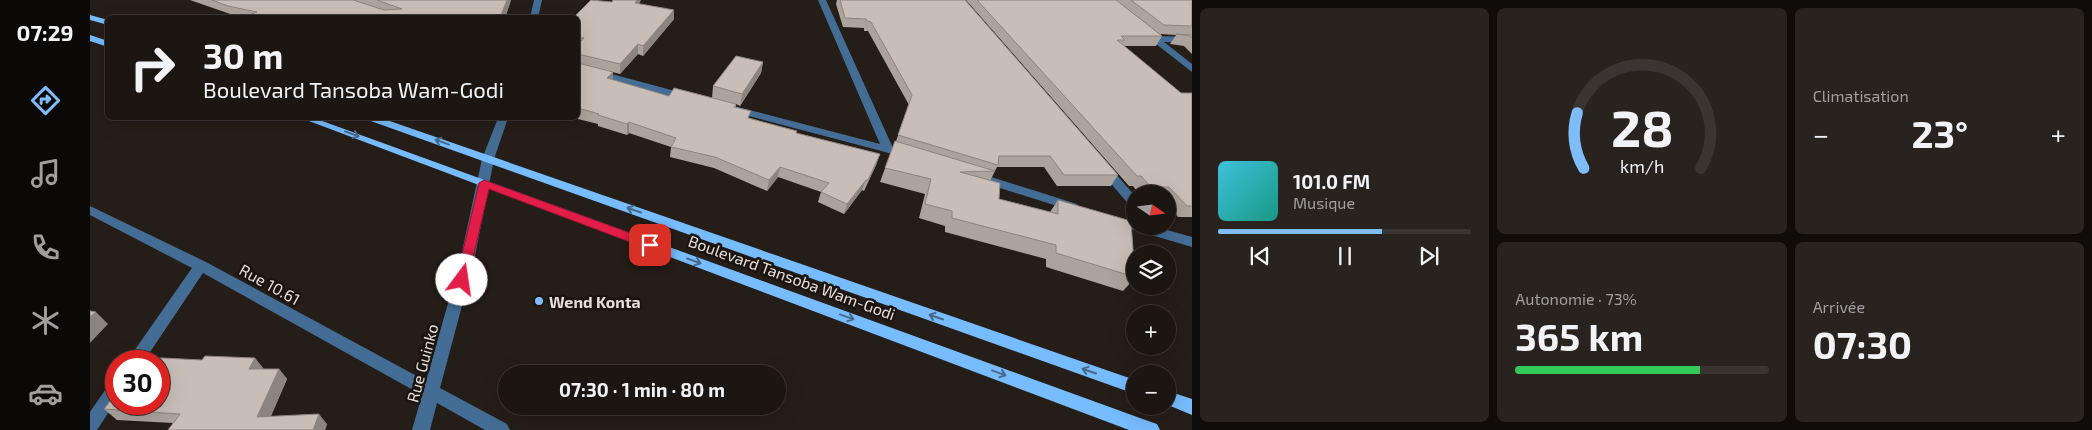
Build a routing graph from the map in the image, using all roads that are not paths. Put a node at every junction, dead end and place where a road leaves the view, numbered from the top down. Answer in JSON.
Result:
{"nodes":[{"id":1,"x":538,"y":0,"type":"edge"},
{"id":2,"x":822,"y":0,"type":"edge"},
{"id":3,"x":535,"y":15,"type":"edge"},
{"id":4,"x":90,"y":17,"type":"edge"},
{"id":5,"x":105,"y":22,"type":"edge"},
{"id":6,"x":1134,"y":22,"type":"edge"},
{"id":7,"x":90,"y":38,"type":"edge"},
{"id":8,"x":1155,"y":39,"type":"junction"},
{"id":9,"x":1192,"y":40,"type":"edge"},
{"id":10,"x":105,"y":43,"type":"edge"},
{"id":11,"x":580,"y":69,"type":"edge"},
{"id":12,"x":1192,"y":69,"type":"edge"},
{"id":13,"x":699,"y":100,"type":"edge"},
{"id":14,"x":718,"y":105,"type":"edge"},
{"id":15,"x":311,"y":120,"type":"edge"},
{"id":16,"x":378,"y":120,"type":"edge"},
{"id":17,"x":502,"y":120,"type":"edge"},
{"id":18,"x":888,"y":149,"type":"junction"},
{"id":19,"x":916,"y":158,"type":"edge"},
{"id":20,"x":1096,"y":158,"type":"edge"},
{"id":21,"x":488,"y":159,"type":"junction"},
{"id":22,"x":973,"y":176,"type":"edge"},
{"id":23,"x":484,"y":183,"type":"junction"},
{"id":24,"x":1126,"y":193,"type":"edge"},
{"id":25,"x":90,"y":210,"type":"edge"},
{"id":26,"x":1088,"y":211,"type":"edge"},
{"id":27,"x":1172,"y":235,"type":"edge"},
{"id":28,"x":1192,"y":242,"type":"edge"},
{"id":29,"x":201,"y":266,"type":"junction"},
{"id":30,"x":143,"y":350,"type":"edge"},
{"id":31,"x":1126,"y":384,"type":"edge"},
{"id":32,"x":432,"y":393,"type":"junction"},
{"id":33,"x":1176,"y":401,"type":"edge"},
{"id":34,"x":105,"y":404,"type":"edge"},
{"id":35,"x":1192,"y":407,"type":"edge"},
{"id":36,"x":90,"y":426,"type":"edge"},
{"id":37,"x":421,"y":430,"type":"edge"},
{"id":38,"x":501,"y":430,"type":"edge"},
{"id":39,"x":1151,"y":430,"type":"edge"}],
"edges":[{"from":1,"to":3,"type":"street"},
{"from":2,"to":18,"type":"street"},
{"from":4,"to":5,"type":"main road"},
{"from":6,"to":8,"type":"street"},
{"from":7,"to":10,"type":"main road"},
{"from":8,"to":9,"type":"street"},
{"from":8,"to":12,"type":"street"},
{"from":11,"to":13,"type":"street"},
{"from":14,"to":18,"type":"street"},
{"from":15,"to":23,"type":"main road","name":"Boulevard Tansoba Wam-Godi","one_way":true},
{"from":21,"to":16,"type":"main road","name":"Boulevard Tansoba Wam-Godi","one_way":true},
{"from":17,"to":21,"type":"street","name":"Rue Guinko"},
{"from":18,"to":19,"type":"street"},
{"from":20,"to":24,"type":"street"},
{"from":21,"to":23,"type":"street","name":"Rue Guinko"},
{"from":31,"to":21,"type":"main road","name":"Boulevard Tansoba Wam-Godi","one_way":true},
{"from":22,"to":26,"type":"street"},
{"from":23,"to":32,"type":"street","name":"Rue Guinko"},
{"from":23,"to":39,"type":"main road","name":"Boulevard Tansoba Wam-Godi","one_way":true},
{"from":25,"to":29,"type":"street","name":"Rue 10.61"},
{"from":27,"to":28,"type":"street"},
{"from":29,"to":30,"type":"street"},
{"from":29,"to":32,"type":"street","name":"Rue 10.61"},
{"from":32,"to":37,"type":"street","name":"Rue Guinko"},
{"from":32,"to":38,"type":"street","name":"Rue 10.61"},
{"from":33,"to":35,"type":"main road"},
{"from":34,"to":36,"type":"street"}]}
